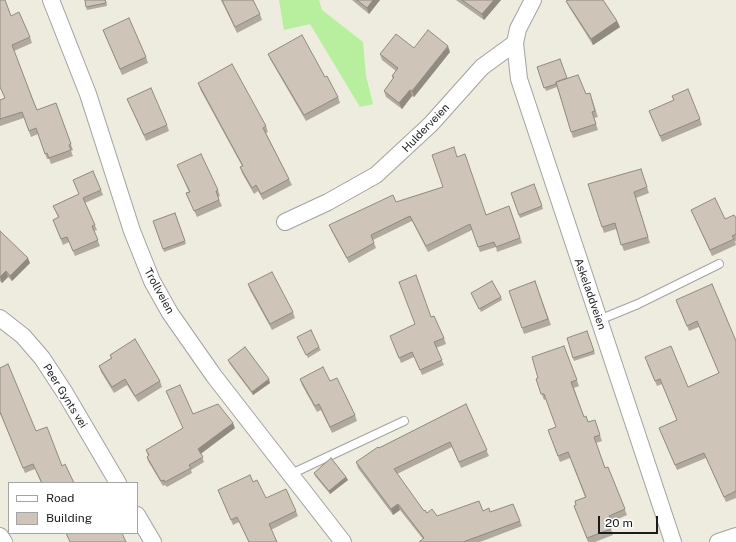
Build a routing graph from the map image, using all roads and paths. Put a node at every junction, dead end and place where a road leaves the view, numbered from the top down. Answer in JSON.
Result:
{"nodes":[{"id":1,"x":51,"y":0,"type":"edge"},
{"id":2,"x":533,"y":0,"type":"edge"},
{"id":3,"x":515,"y":43,"type":"junction"},
{"id":4,"x":285,"y":222,"type":"dead end"},
{"id":5,"x":719,"y":264,"type":"dead end"},
{"id":6,"x":0,"y":318,"type":"edge"},
{"id":7,"x":599,"y":320,"type":"junction"},
{"id":8,"x":404,"y":421,"type":"dead end"},
{"id":9,"x":291,"y":474,"type":"junction"},
{"id":10,"x":117,"y":482,"type":"edge"},
{"id":11,"x":138,"y":517,"type":"edge"},
{"id":12,"x":0,"y":536,"type":"edge"},
{"id":13,"x":736,"y":536,"type":"edge"},
{"id":14,"x":4,"y":542,"type":"edge"},
{"id":15,"x":153,"y":542,"type":"edge"},
{"id":16,"x":343,"y":542,"type":"edge"},
{"id":17,"x":674,"y":542,"type":"edge"},
{"id":18,"x":718,"y":542,"type":"edge"}],
"edges":[{"from":1,"to":9,"type":"street","name":"Trollveien"},
{"from":2,"to":3,"type":"street"},
{"from":3,"to":4,"type":"street","name":"Hulderveien"},
{"from":3,"to":7,"type":"street","name":"Askeladdveien"},
{"from":5,"to":7,"type":"lane"},
{"from":6,"to":10,"type":"street","name":"Peer Gynts vei"},
{"from":7,"to":17,"type":"street","name":"Askeladdveien"},
{"from":8,"to":9,"type":"lane"},
{"from":9,"to":16,"type":"street","name":"Trollveien"},
{"from":11,"to":15,"type":"street"},
{"from":12,"to":14,"type":"street"},
{"from":13,"to":18,"type":"street"}]}
